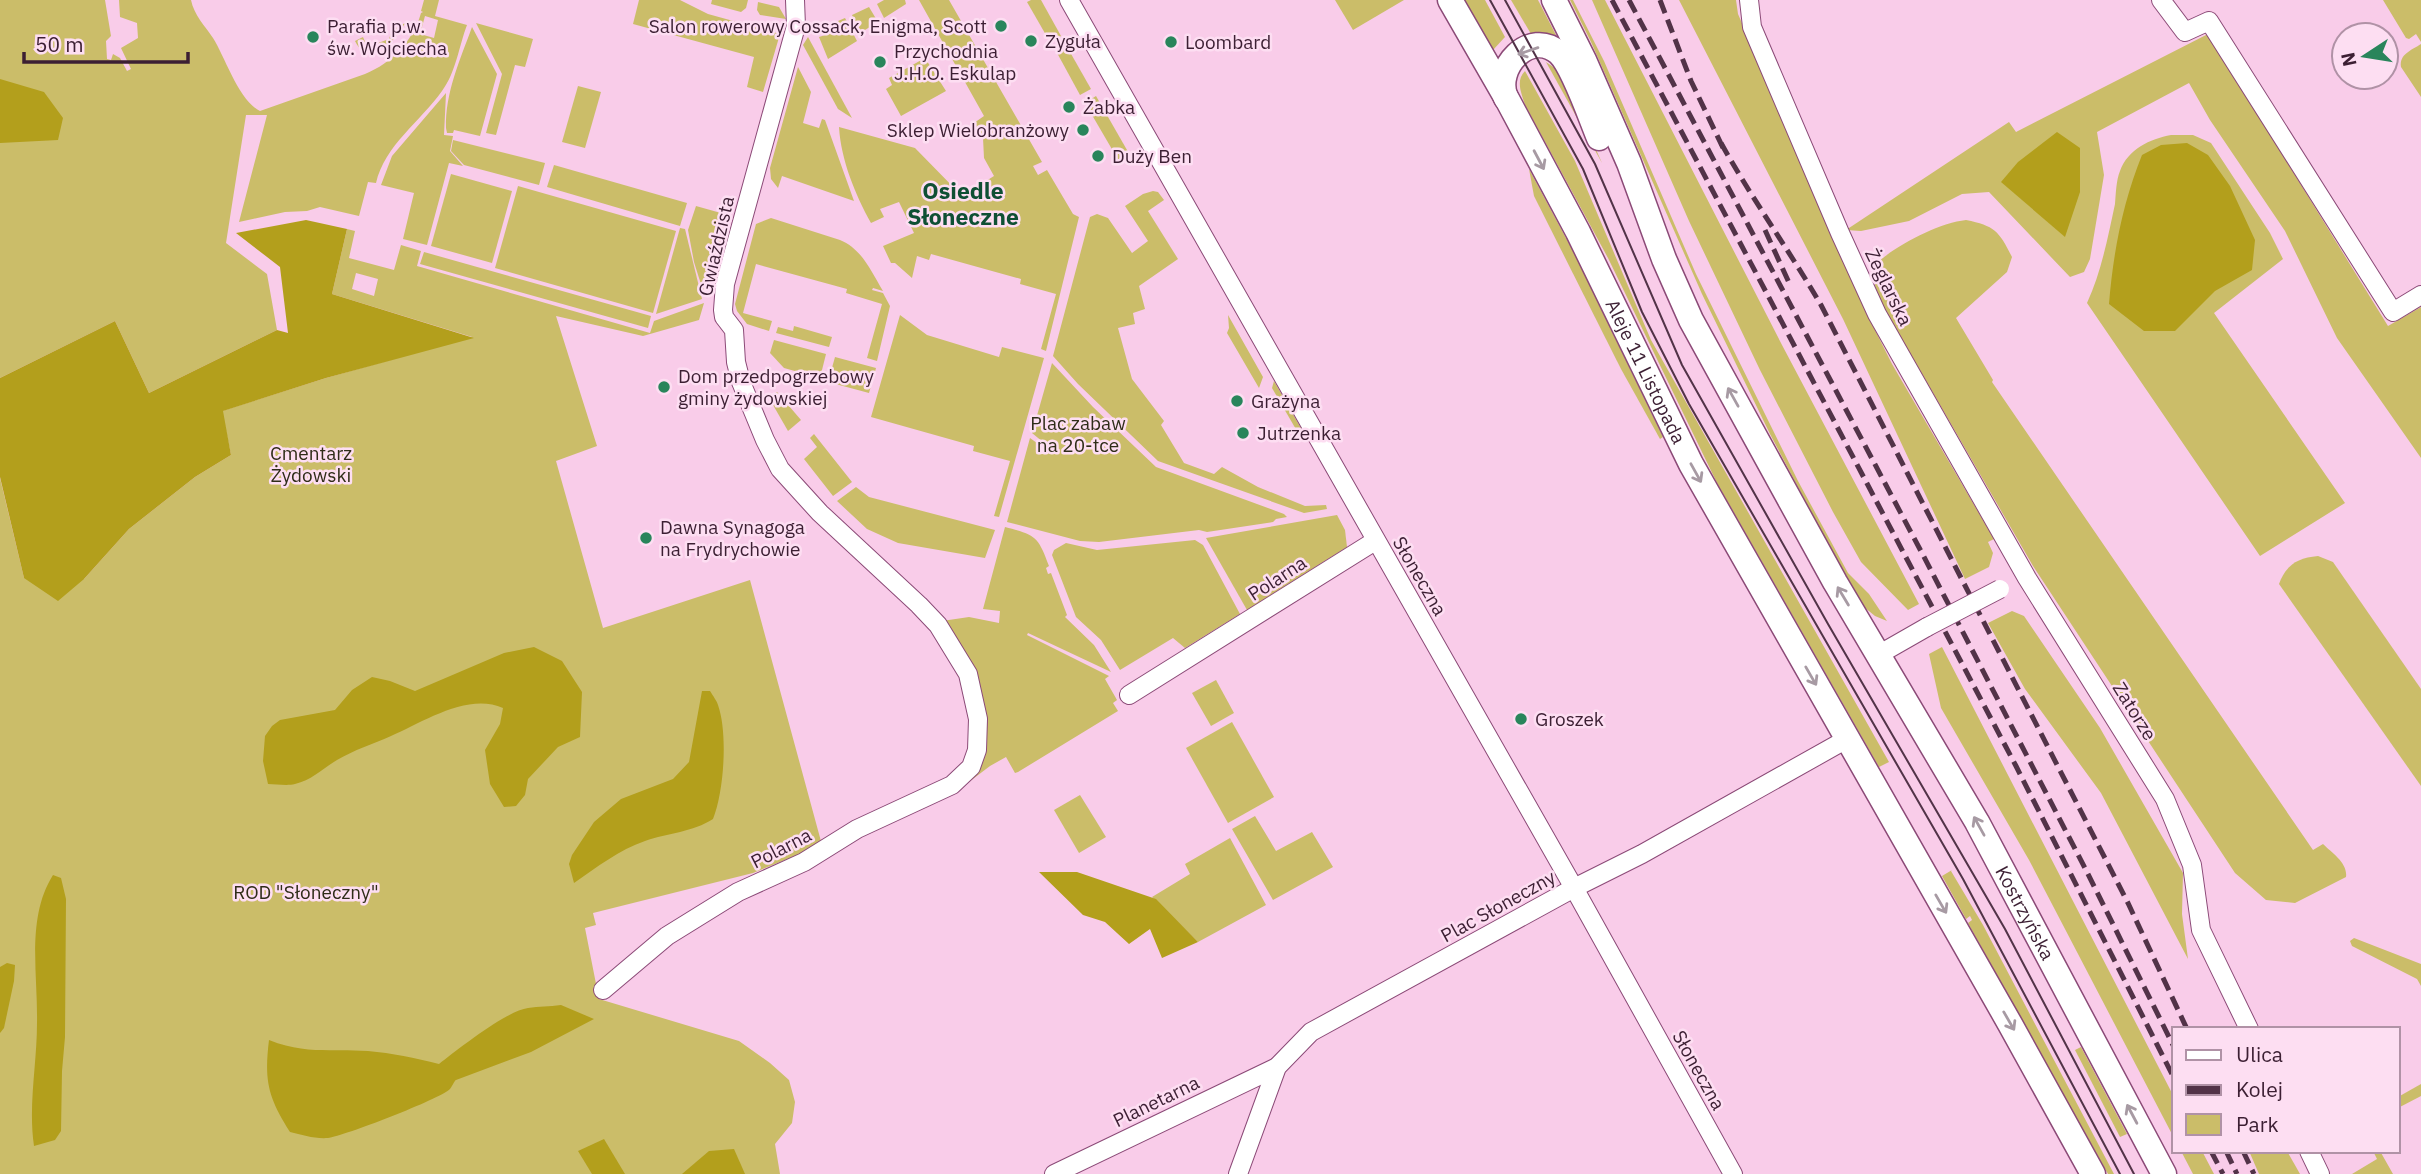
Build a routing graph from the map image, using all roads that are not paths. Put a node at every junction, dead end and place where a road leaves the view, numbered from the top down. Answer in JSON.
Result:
{"nodes":[{"id":1,"x":795,"y":0,"type":"edge"},
{"id":2,"x":1069,"y":0,"type":"edge"},
{"id":3,"x":1450,"y":0,"type":"edge"},
{"id":4,"x":1554,"y":0,"type":"edge"},
{"id":5,"x":1749,"y":0,"type":"edge"},
{"id":6,"x":2161,"y":0,"type":"edge"},
{"id":7,"x":1507,"y":99,"type":"junction"},
{"id":8,"x":1664,"y":259,"type":"junction"},
{"id":9,"x":2421,"y":295,"type":"edge"},
{"id":10,"x":1375,"y":541,"type":"junction"},
{"id":11,"x":2027,"y":578,"type":"junction"},
{"id":12,"x":1878,"y":655,"type":"junction"},
{"id":13,"x":1129,"y":695,"type":"dead end"},
{"id":14,"x":1847,"y":739,"type":"junction"},
{"id":15,"x":977,"y":750,"type":"joint"},
{"id":16,"x":1574,"y":888,"type":"junction"},
{"id":17,"x":603,"y":990,"type":"dead end"},
{"id":18,"x":2248,"y":1027,"type":"edge"},
{"id":19,"x":1277,"y":1067,"type":"junction"},
{"id":20,"x":2310,"y":1153,"type":"edge"},
{"id":21,"x":1054,"y":1174,"type":"edge"},
{"id":22,"x":1238,"y":1174,"type":"edge"},
{"id":23,"x":1733,"y":1174,"type":"edge"},
{"id":24,"x":2093,"y":1174,"type":"edge"},
{"id":25,"x":2164,"y":1174,"type":"edge"},
{"id":26,"x":2320,"y":1174,"type":"edge"}],
"edges":[{"from":1,"to":15,"type":"street","name":"Gwiaździsta"},
{"from":2,"to":10,"type":"street","name":"Słoneczna"},
{"from":3,"to":7,"type":"main road","name":"Aleje 11 Listopada"},
{"from":4,"to":8,"type":"main road"},
{"from":5,"to":11,"type":"street","name":"Żeglarska"},
{"from":6,"to":9,"type":"street"},
{"from":8,"to":7,"type":"main road","one_way":true},
{"from":7,"to":14,"type":"main road","name":"Aleje 11 Listopada","one_way":true},
{"from":12,"to":8,"type":"main road","one_way":true},
{"from":10,"to":13,"type":"street","name":"Polarna"},
{"from":10,"to":16,"type":"street","name":"Słoneczna"},
{"from":11,"to":12,"type":"street","bridge":true},
{"from":11,"to":18,"type":"street","name":"Zatorze"},
{"from":25,"to":12,"type":"main road","name":"Kostrzyńska","one_way":true},
{"from":14,"to":16,"type":"street","name":"Plac Słoneczny"},
{"from":14,"to":24,"type":"main road","one_way":true},
{"from":15,"to":17,"type":"street","name":"Polarna"},
{"from":16,"to":19,"type":"street","name":"Plac Słoneczny"},
{"from":16,"to":23,"type":"street","name":"Słoneczna"},
{"from":19,"to":21,"type":"street","name":"Planetarna"},
{"from":19,"to":22,"type":"street","name":"Plac Słoneczny"},
{"from":20,"to":26,"type":"street"}]}
